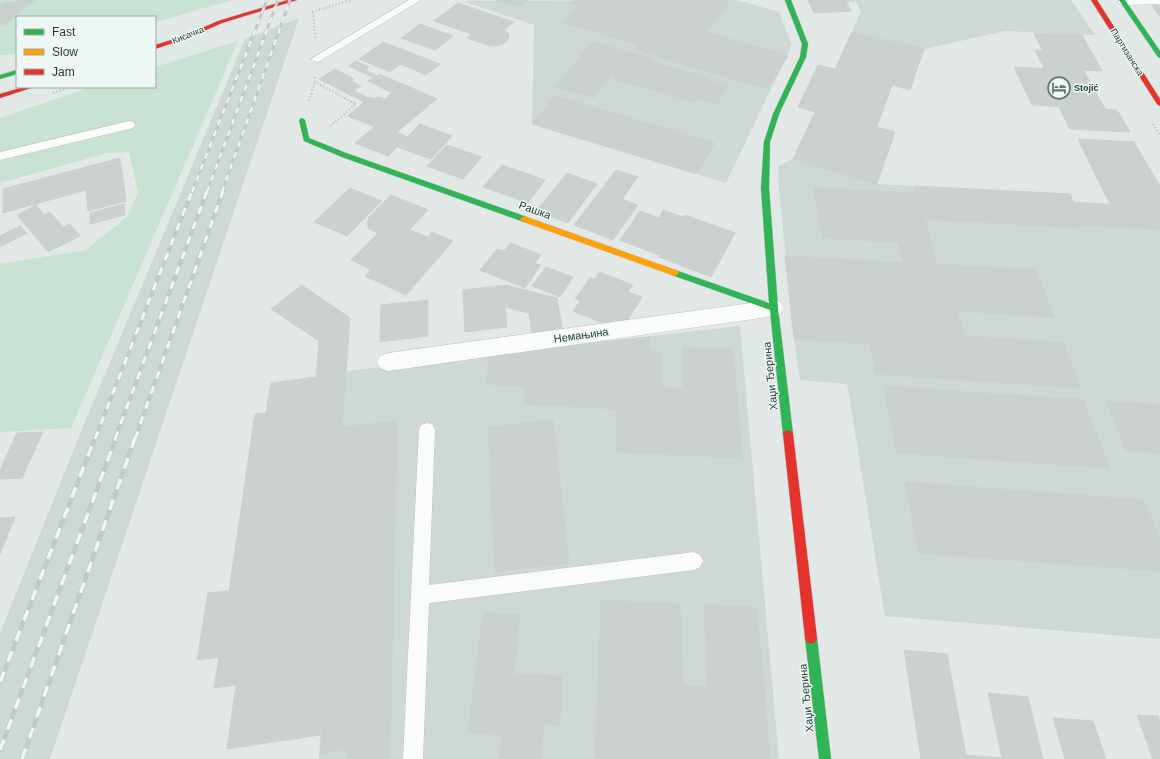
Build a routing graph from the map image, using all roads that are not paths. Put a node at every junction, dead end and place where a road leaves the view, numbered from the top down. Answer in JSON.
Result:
{"nodes":[{"id":1,"x":294,"y":0,"type":"edge"},
{"id":2,"x":416,"y":0,"type":"edge"},
{"id":3,"x":788,"y":0,"type":"edge"},
{"id":4,"x":1094,"y":0,"type":"edge"},
{"id":5,"x":1123,"y":1,"type":"edge"},
{"id":6,"x":1160,"y":1,"type":"edge"},
{"id":7,"x":220,"y":22,"type":"junction"},
{"id":8,"x":185,"y":26,"type":"dead end"},
{"id":9,"x":156,"y":47,"type":"edge"},
{"id":10,"x":1160,"y":56,"type":"edge"},
{"id":11,"x":316,"y":60,"type":"road end"},
{"id":12,"x":16,"y":72,"type":"edge"},
{"id":13,"x":0,"y":77,"type":"edge"},
{"id":14,"x":28,"y":88,"type":"edge"},
{"id":15,"x":0,"y":96,"type":"edge"},
{"id":16,"x":1160,"y":104,"type":"edge"},
{"id":17,"x":302,"y":120,"type":"dead end"},
{"id":18,"x":129,"y":125,"type":"dead end"},
{"id":19,"x":0,"y":156,"type":"edge"},
{"id":20,"x":774,"y":308,"type":"junction"},
{"id":21,"x":388,"y":362,"type":"dead end"},
{"id":22,"x":427,"y":430,"type":"dead end"},
{"id":23,"x":694,"y":561,"type":"dead end"},
{"id":24,"x":420,"y":595,"type":"junction"},
{"id":25,"x":414,"y":759,"type":"edge"},
{"id":26,"x":825,"y":759,"type":"edge"}],
"edges":[{"from":1,"to":7,"type":"street","name":"Кисачка"},
{"from":2,"to":11,"type":"lane"},
{"from":3,"to":20,"type":"street","name":"Хаџи Ђерина"},
{"from":4,"to":16,"type":"street","name":"Партизанска"},
{"from":5,"to":6,"type":"lane"},
{"from":5,"to":10,"type":"street"},
{"from":7,"to":8,"type":"street","name":"Кисачка"},
{"from":7,"to":9,"type":"street","name":"Кисачка"},
{"from":12,"to":13,"type":"street"},
{"from":14,"to":15,"type":"street"},
{"from":17,"to":20,"type":"street","name":"Рашка"},
{"from":18,"to":19,"type":"lane"},
{"from":20,"to":21,"type":"street","name":"Немањина"},
{"from":20,"to":26,"type":"street","name":"Хаџи Ђерина"},
{"from":22,"to":24,"type":"lane"},
{"from":23,"to":24,"type":"lane"},
{"from":24,"to":25,"type":"lane"}]}
